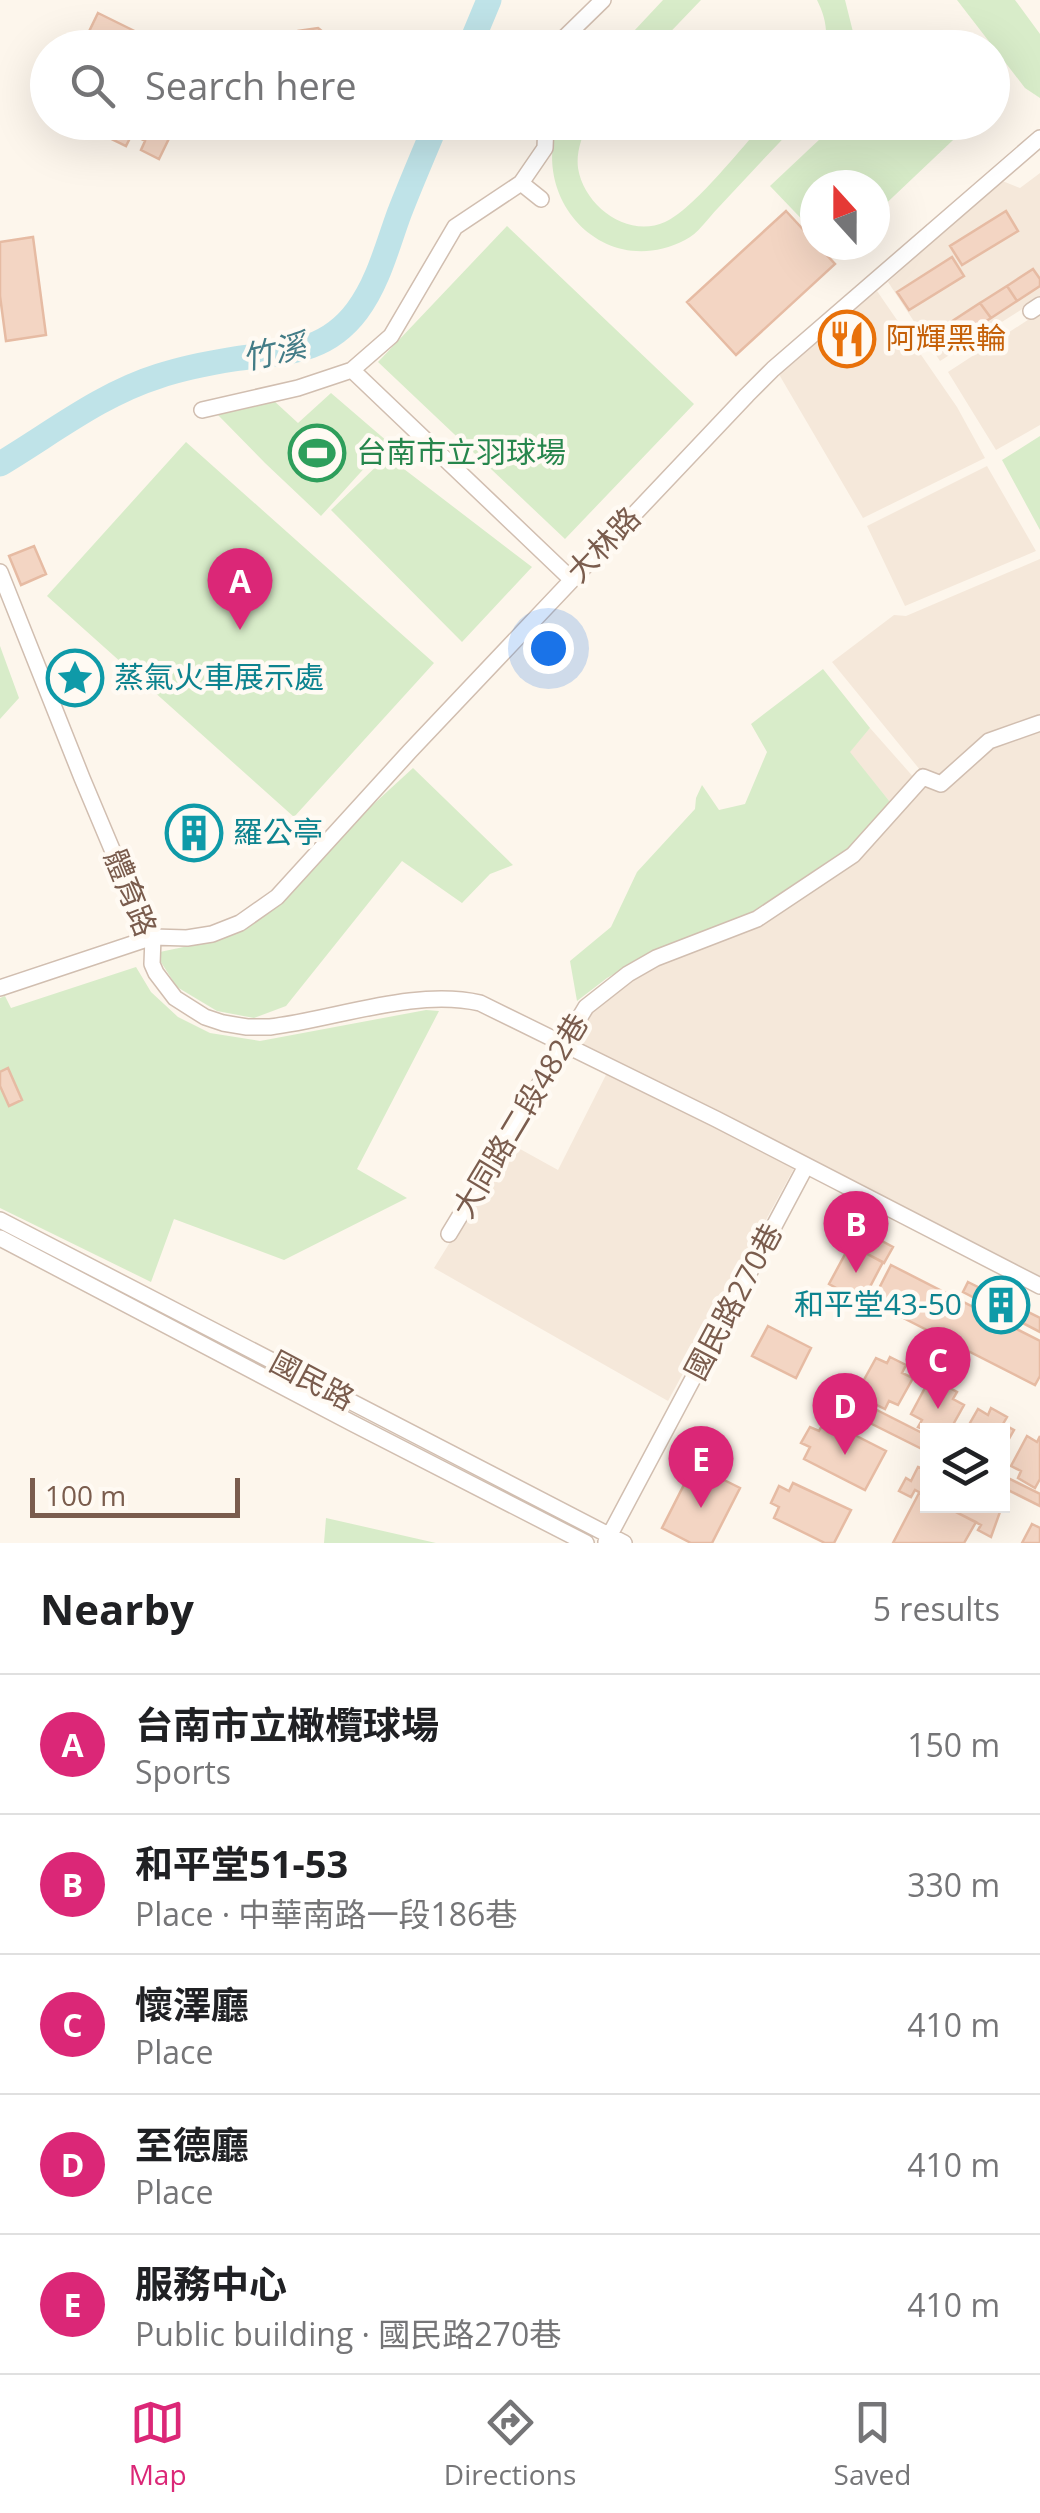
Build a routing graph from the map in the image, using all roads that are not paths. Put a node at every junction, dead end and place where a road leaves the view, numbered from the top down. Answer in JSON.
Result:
{"nodes":[{"id":1,"x":603,"y":0,"type":"edge"},
{"id":2,"x":572,"y":30,"type":"edge"},
{"id":3,"x":1040,"y":138,"type":"edge"},
{"id":4,"x":546,"y":140,"type":"edge"},
{"id":5,"x":521,"y":183,"type":"junction"},
{"id":6,"x":541,"y":198,"type":"dead end"},
{"id":7,"x":352,"y":370,"type":"junction"},
{"id":8,"x":202,"y":410,"type":"dead end"},
{"id":9,"x":0,"y":572,"type":"edge"},
{"id":10,"x":571,"y":579,"type":"junction"},
{"id":11,"x":1040,"y":723,"type":"edge"},
{"id":12,"x":152,"y":937,"type":"junction"},
{"id":13,"x":0,"y":988,"type":"edge"},
{"id":14,"x":565,"y":1043,"type":"junction"},
{"id":15,"x":806,"y":1166,"type":"junction"},
{"id":16,"x":0,"y":1220,"type":"edge"},
{"id":17,"x":449,"y":1234,"type":"dead end"},
{"id":18,"x":0,"y":1238,"type":"edge"},
{"id":19,"x":1040,"y":1286,"type":"edge"},
{"id":20,"x":613,"y":1541,"type":"edge"},
{"id":21,"x":586,"y":1543,"type":"edge"}],
"edges":[{"from":1,"to":2,"type":"street"},
{"from":3,"to":10,"type":"street","name":"大林路"},
{"from":4,"to":5,"type":"street"},
{"from":5,"to":6,"type":"street"},
{"from":5,"to":7,"type":"street"},
{"from":7,"to":8,"type":"street"},
{"from":7,"to":10,"type":"street"},
{"from":9,"to":12,"type":"street","name":"體育路"},
{"from":10,"to":12,"type":"street","name":"大林路"},
{"from":11,"to":14,"type":"street","name":"大同路二段482巷"},
{"from":12,"to":13,"type":"street","name":"大林路"},
{"from":12,"to":14,"type":"street","name":"體育路"},
{"from":14,"to":15,"type":"street","name":"體育路"},
{"from":14,"to":17,"type":"street","name":"大同路二段482巷"},
{"from":15,"to":19,"type":"street","name":"體育路"},
{"from":15,"to":20,"type":"street","name":"國民路270巷"},
{"from":16,"to":20,"type":"street","name":"國民路"},
{"from":18,"to":21,"type":"street","name":"國民路"}]}
